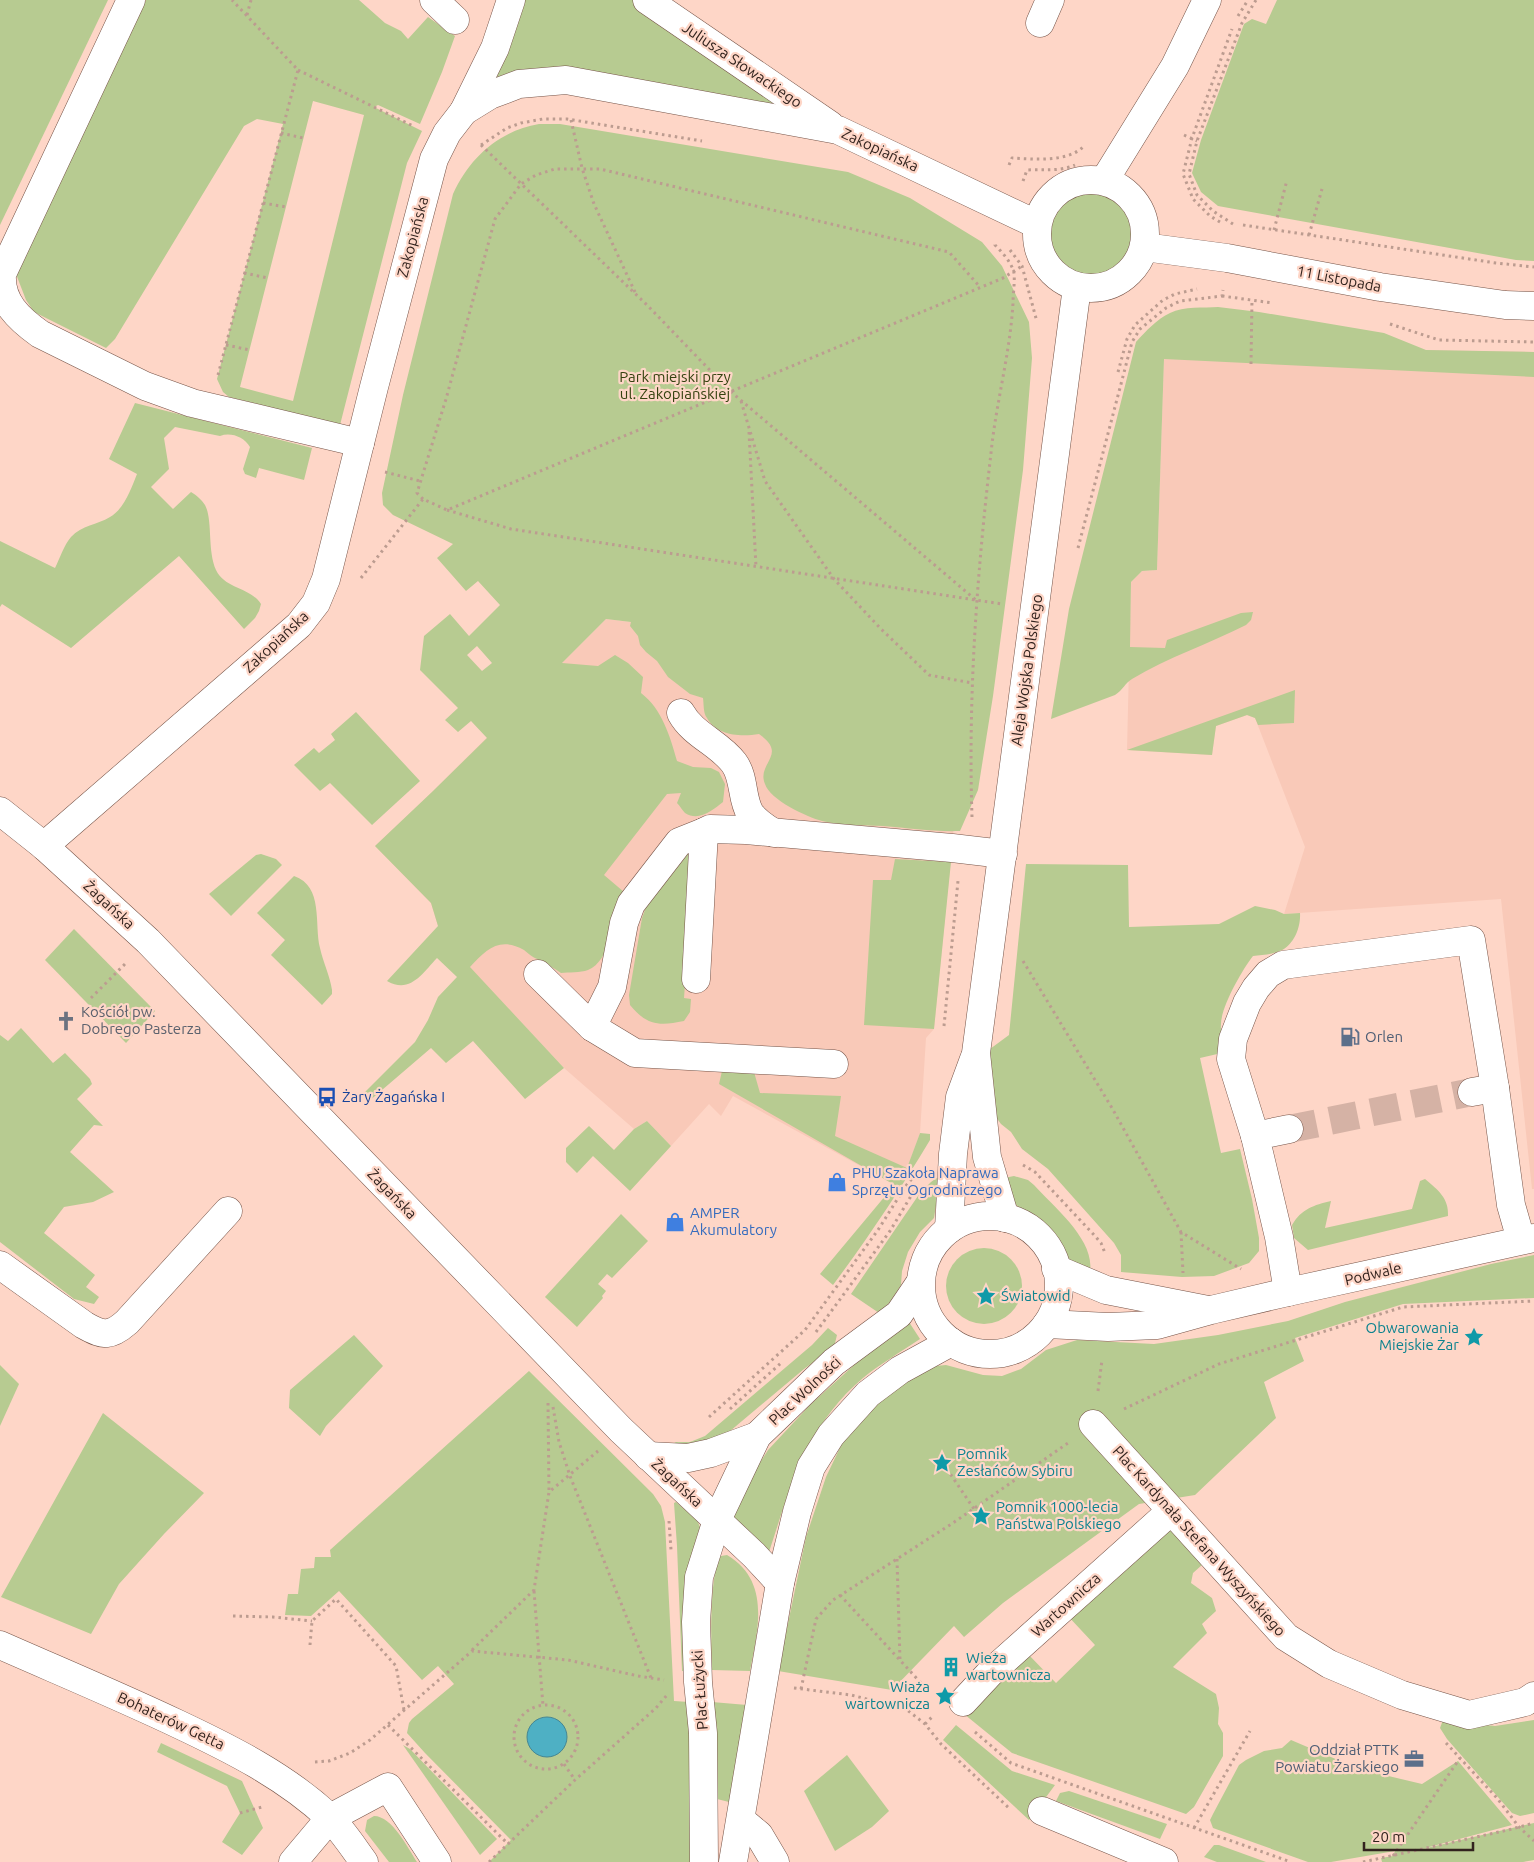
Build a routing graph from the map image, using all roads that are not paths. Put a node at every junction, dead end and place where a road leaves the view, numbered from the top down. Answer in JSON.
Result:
{"nodes":[{"id":1,"x":131,"y":0,"type":"edge"},
{"id":2,"x":434,"y":0,"type":"edge"},
{"id":3,"x":512,"y":0,"type":"edge"},
{"id":4,"x":647,"y":0,"type":"edge"},
{"id":5,"x":1207,"y":0,"type":"edge"},
{"id":6,"x":455,"y":20,"type":"dead end"},
{"id":7,"x":464,"y":111,"type":"junction"},
{"id":8,"x":838,"y":130,"type":"junction"},
{"id":9,"x":1104,"y":181,"type":"junction"},
{"id":10,"x":1036,"y":224,"type":"junction"},
{"id":11,"x":1144,"y":248,"type":"junction"},
{"id":12,"x":1077,"y":287,"type":"junction"},
{"id":13,"x":1534,"y":306,"type":"edge"},
{"id":14,"x":360,"y":443,"type":"junction"},
{"id":15,"x":681,"y":713,"type":"dead end"},
{"id":16,"x":0,"y":811,"type":"edge"},
{"id":17,"x":704,"y":832,"type":"junction"},
{"id":18,"x":774,"y":833,"type":"junction"},
{"id":19,"x":44,"y":846,"type":"junction"},
{"id":20,"x":1002,"y":854,"type":"junction"},
{"id":21,"x":538,"y":974,"type":"dead end"},
{"id":22,"x":696,"y":979,"type":"dead end"},
{"id":23,"x":592,"y":1027,"type":"junction"},
{"id":24,"x":976,"y":1053,"type":"junction"},
{"id":25,"x":834,"y":1064,"type":"dead end"},
{"id":26,"x":1289,"y":1129,"type":"tunnel mouth"},
{"id":27,"x":1254,"y":1136,"type":"junction"},
{"id":28,"x":228,"y":1211,"type":"dead end"},
{"id":29,"x":1006,"y":1218,"type":"junction"},
{"id":30,"x":949,"y":1229,"type":"junction"},
{"id":31,"x":1528,"y":1239,"type":"edge"},
{"id":32,"x":0,"y":1265,"type":"edge"},
{"id":33,"x":1056,"y":1269,"type":"junction"},
{"id":34,"x":920,"y":1283,"type":"junction"},
{"id":35,"x":1288,"y":1292,"type":"junction"},
{"id":36,"x":1212,"y":1310,"type":"junction"},
{"id":37,"x":1046,"y":1324,"type":"junction"},
{"id":38,"x":951,"y":1342,"type":"junction"},
{"id":39,"x":1093,"y":1424,"type":"road end"},
{"id":40,"x":757,"y":1436,"type":"junction"},
{"id":41,"x":648,"y":1456,"type":"junction"},
{"id":42,"x":1171,"y":1511,"type":"junction"},
{"id":43,"x":717,"y":1520,"type":"junction"},
{"id":44,"x":780,"y":1583,"type":"junction"},
{"id":45,"x":0,"y":1646,"type":"edge"},
{"id":46,"x":1534,"y":1696,"type":"edge"},
{"id":47,"x":950,"y":1701,"type":"road end"},
{"id":48,"x":1042,"y":1811,"type":"road end"},
{"id":49,"x":330,"y":1818,"type":"junction"},
{"id":50,"x":740,"y":1820,"type":"junction"},
{"id":51,"x":293,"y":1862,"type":"edge"},
{"id":52,"x":364,"y":1862,"type":"edge"},
{"id":53,"x":437,"y":1862,"type":"edge"},
{"id":54,"x":704,"y":1862,"type":"edge"},
{"id":55,"x":733,"y":1862,"type":"edge"},
{"id":56,"x":775,"y":1862,"type":"edge"},
{"id":57,"x":1164,"y":1862,"type":"edge"}],
"edges":[{"from":1,"to":14,"type":"street"},
{"from":2,"to":6,"type":"street"},
{"from":3,"to":7,"type":"street"},
{"from":4,"to":8,"type":"street","name":"Juliusza Słowackiego"},
{"from":5,"to":9,"type":"street"},
{"from":7,"to":8,"type":"street","name":"Zakopiańska"},
{"from":7,"to":14,"type":"street","name":"Zakopiańska"},
{"from":8,"to":10,"type":"street","name":"Zakopiańska"},
{"from":9,"to":10,"type":"street"},
{"from":9,"to":11,"type":"street"},
{"from":10,"to":12,"type":"street"},
{"from":11,"to":12,"type":"street"},
{"from":11,"to":13,"type":"street","name":"11 Listopada"},
{"from":12,"to":20,"type":"street","name":"Aleja Wojska Polskiego"},
{"from":14,"to":19,"type":"street","name":"Zakopiańska"},
{"from":15,"to":18,"type":"street"},
{"from":16,"to":19,"type":"street","name":"Żagańska"},
{"from":17,"to":18,"type":"street"},
{"from":17,"to":22,"type":"street"},
{"from":17,"to":23,"type":"street"},
{"from":18,"to":20,"type":"street"},
{"from":19,"to":41,"type":"street","name":"Żagańska"},
{"from":20,"to":24,"type":"street","name":"Aleja Wojska Polskiego"},
{"from":21,"to":23,"type":"street"},
{"from":23,"to":25,"type":"street"},
{"from":24,"to":29,"type":"street","name":"Aleja Wojska Polskiego"},
{"from":24,"to":30,"type":"street","name":"Aleja Wojska Polskiego"},
{"from":26,"to":27,"type":"street"},
{"from":27,"to":31,"type":"street"},
{"from":27,"to":35,"type":"street"},
{"from":28,"to":32,"type":"street"},
{"from":29,"to":30,"type":"street"},
{"from":29,"to":33,"type":"street"},
{"from":30,"to":34,"type":"street"},
{"from":31,"to":35,"type":"street","name":"Podwale"},
{"from":33,"to":36,"type":"street","name":"Podwale"},
{"from":33,"to":37,"type":"street"},
{"from":34,"to":38,"type":"street"},
{"from":34,"to":40,"type":"street","name":"Plac Wolności"},
{"from":35,"to":36,"type":"street","name":"Podwale"},
{"from":36,"to":37,"type":"street","name":"Podwale"},
{"from":37,"to":38,"type":"street"},
{"from":38,"to":44,"type":"street"},
{"from":39,"to":42,"type":"street","name":"Plac Kardynała Stefana Wyszyńskiego"},
{"from":40,"to":41,"type":"street"},
{"from":40,"to":43,"type":"street","name":"Plac Wolności"},
{"from":41,"to":43,"type":"street","name":"Żagańska"},
{"from":42,"to":46,"type":"street","name":"Plac Kardynała Stefana Wyszyńskiego"},
{"from":42,"to":47,"type":"street","name":"Wartownicza"},
{"from":43,"to":44,"type":"street","name":"Żagańska"},
{"from":43,"to":54,"type":"street","name":"Plac Łużycki"},
{"from":44,"to":50,"type":"street"},
{"from":45,"to":49,"type":"street","name":"Bohaterów Getta"},
{"from":48,"to":57,"type":"street"},
{"from":49,"to":51,"type":"street"},
{"from":49,"to":52,"type":"street","name":"Bohaterów Getta"},
{"from":49,"to":53,"type":"street"},
{"from":50,"to":55,"type":"street"},
{"from":50,"to":56,"type":"street"}]}
